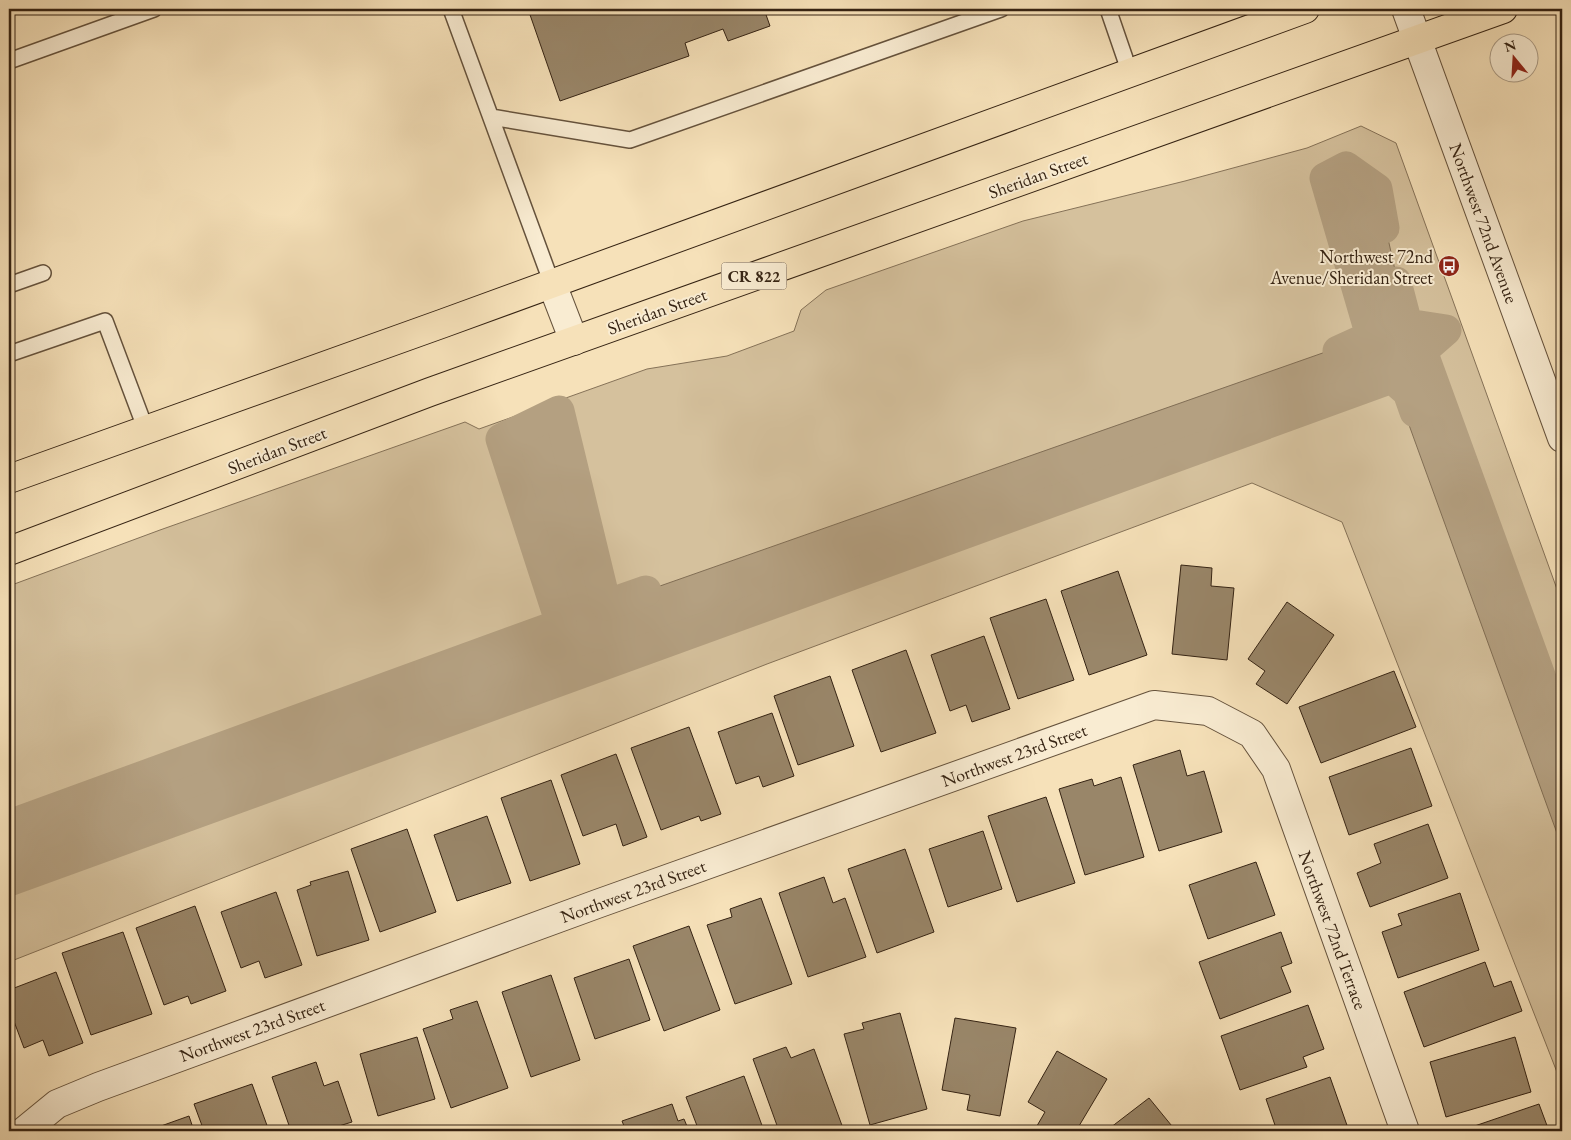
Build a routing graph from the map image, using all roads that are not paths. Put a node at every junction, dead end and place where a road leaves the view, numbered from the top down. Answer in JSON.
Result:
{"nodes":[{"id":1,"x":154,"y":9,"type":"edge"},
{"id":2,"x":451,"y":9,"type":"edge"},
{"id":3,"x":1001,"y":9,"type":"edge"},
{"id":4,"x":1108,"y":9,"type":"edge"},
{"id":5,"x":1305,"y":9,"type":"edge"},
{"id":6,"x":1406,"y":9,"type":"edge"},
{"id":7,"x":1503,"y":9,"type":"edge"},
{"id":8,"x":1417,"y":40,"type":"junction"},
{"id":9,"x":9,"y":61,"type":"edge"},
{"id":10,"x":1130,"y":72,"type":"junction"},
{"id":11,"x":491,"y":117,"type":"junction"},
{"id":12,"x":43,"y":273,"type":"dead end"},
{"id":13,"x":552,"y":284,"type":"junction"},
{"id":14,"x":9,"y":285,"type":"edge"},
{"id":15,"x":574,"y":341,"type":"junction"},
{"id":16,"x":9,"y":354,"type":"edge"},
{"id":17,"x":146,"y":430,"type":"junction"},
{"id":18,"x":1562,"y":438,"type":"edge"},
{"id":19,"x":9,"y":479,"type":"edge"},
{"id":20,"x":9,"y":551,"type":"edge"},
{"id":21,"x":1252,"y":734,"type":"joint"},
{"id":22,"x":24,"y":1131,"type":"edge"},
{"id":23,"x":1405,"y":1131,"type":"edge"}],
"edges":[{"from":1,"to":9,"type":"lane"},
{"from":2,"to":11,"type":"lane"},
{"from":3,"to":11,"type":"lane"},
{"from":4,"to":10,"type":"lane"},
{"from":5,"to":10,"type":"main road"},
{"from":6,"to":8,"type":"street","name":"Northwest 72nd Avenue"},
{"from":7,"to":8,"type":"main road","name":"Sheridan Street","number":"CR 822"},
{"from":8,"to":15,"type":"main road","name":"Sheridan Street","number":"CR 822"},
{"from":8,"to":18,"type":"street","name":"Northwest 72nd Avenue"},
{"from":10,"to":13,"type":"main road"},
{"from":11,"to":13,"type":"lane"},
{"from":12,"to":14,"type":"lane"},
{"from":13,"to":15,"type":"street"},
{"from":13,"to":17,"type":"main road"},
{"from":15,"to":20,"type":"main road","name":"Sheridan Street","number":"CR 822"},
{"from":16,"to":17,"type":"lane"},
{"from":17,"to":19,"type":"main road"},
{"from":21,"to":22,"type":"street","name":"Northwest 23rd Street"},
{"from":21,"to":23,"type":"street","name":"Northwest 72nd Terrace"}]}
